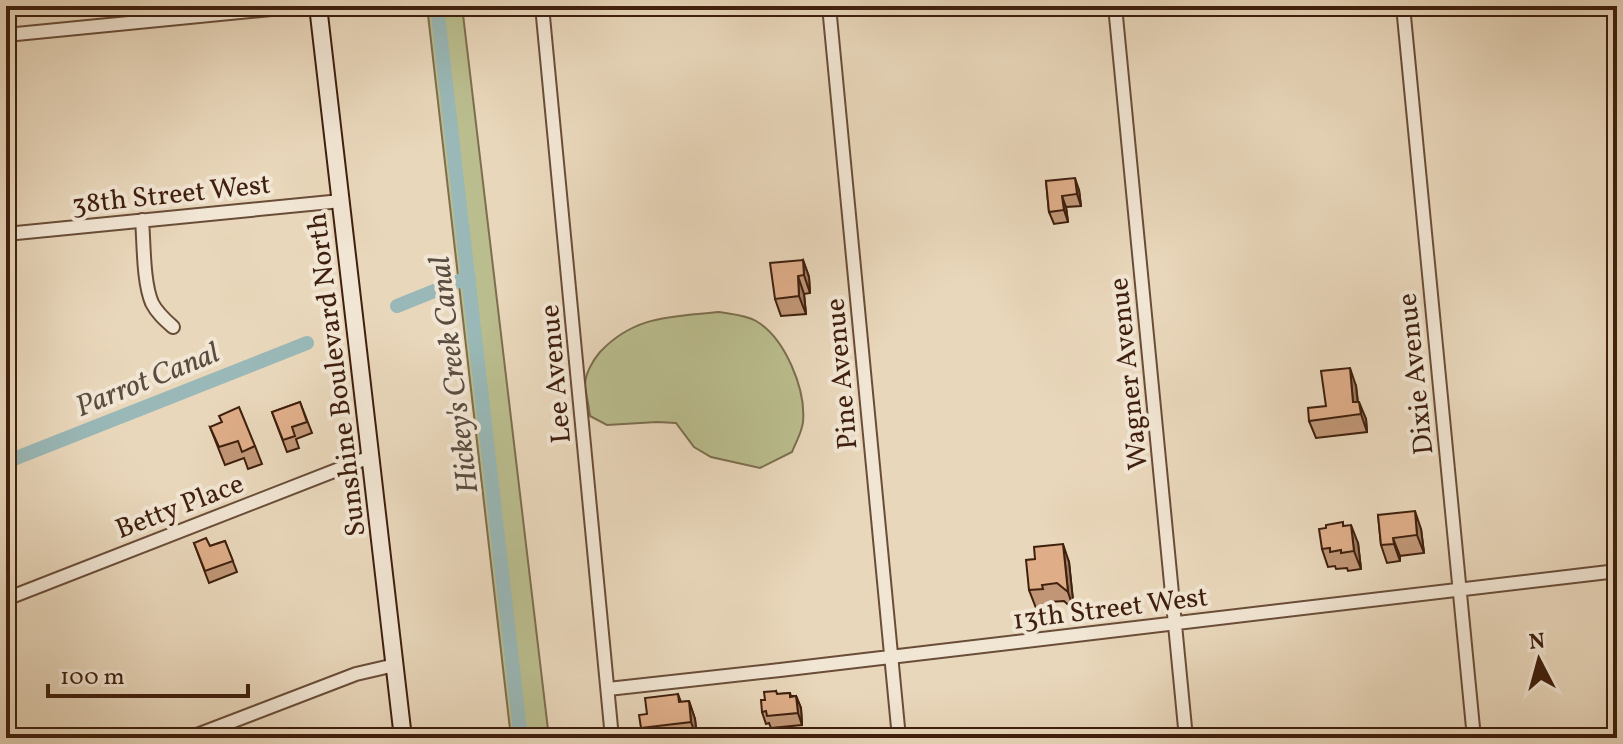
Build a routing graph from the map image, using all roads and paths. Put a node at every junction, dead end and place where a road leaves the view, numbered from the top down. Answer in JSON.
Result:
{"nodes":[{"id":1,"x":302,"y":6,"type":"edge"},
{"id":2,"x":318,"y":6,"type":"edge"},
{"id":3,"x":542,"y":6,"type":"edge"},
{"id":4,"x":829,"y":6,"type":"edge"},
{"id":5,"x":1115,"y":6,"type":"edge"},
{"id":6,"x":1403,"y":6,"type":"edge"},
{"id":7,"x":6,"y":35,"type":"edge"},
{"id":8,"x":341,"y":201,"type":"junction"},
{"id":9,"x":142,"y":220,"type":"junction"},
{"id":10,"x":6,"y":234,"type":"edge"},
{"id":11,"x":173,"y":327,"type":"dead end"},
{"id":12,"x":370,"y":457,"type":"junction"},
{"id":13,"x":1617,"y":571,"type":"edge"},
{"id":14,"x":1459,"y":589,"type":"junction"},
{"id":15,"x":6,"y":599,"type":"edge"},
{"id":16,"x":1175,"y":623,"type":"junction"},
{"id":17,"x":891,"y":657,"type":"junction"},
{"id":18,"x":395,"y":665,"type":"junction"},
{"id":19,"x":608,"y":689,"type":"junction"},
{"id":20,"x":189,"y":738,"type":"edge"},
{"id":21,"x":403,"y":738,"type":"edge"},
{"id":22,"x":612,"y":738,"type":"edge"},
{"id":23,"x":899,"y":738,"type":"edge"},
{"id":24,"x":1186,"y":738,"type":"edge"},
{"id":25,"x":1474,"y":738,"type":"edge"}],
"edges":[{"from":1,"to":7,"type":"street"},
{"from":2,"to":8,"type":"street","name":"Sunshine Boulevard North"},
{"from":3,"to":19,"type":"street","name":"Lee Avenue"},
{"from":4,"to":17,"type":"street","name":"Pine Avenue"},
{"from":5,"to":16,"type":"street","name":"Wagner Avenue"},
{"from":6,"to":14,"type":"street","name":"Dixie Avenue"},
{"from":8,"to":9,"type":"street","name":"38th Street West"},
{"from":8,"to":12,"type":"street","name":"Sunshine Boulevard North"},
{"from":9,"to":10,"type":"street","name":"38th Street West"},
{"from":9,"to":11,"type":"street"},
{"from":12,"to":15,"type":"street","name":"Betty Place"},
{"from":12,"to":18,"type":"street","name":"Sunshine Boulevard North"},
{"from":13,"to":14,"type":"street","name":"13th Street West"},
{"from":14,"to":16,"type":"street","name":"13th Street West"},
{"from":14,"to":25,"type":"street","name":"Dixie Avenue"},
{"from":16,"to":17,"type":"street","name":"13th Street West"},
{"from":16,"to":24,"type":"street","name":"Wagner Avenue"},
{"from":17,"to":19,"type":"street","name":"13th Street West"},
{"from":17,"to":23,"type":"street","name":"Pine Avenue"},
{"from":18,"to":20,"type":"street"},
{"from":18,"to":21,"type":"street","name":"Sunshine Boulevard North"},
{"from":19,"to":22,"type":"street","name":"Lee Avenue"}]}
